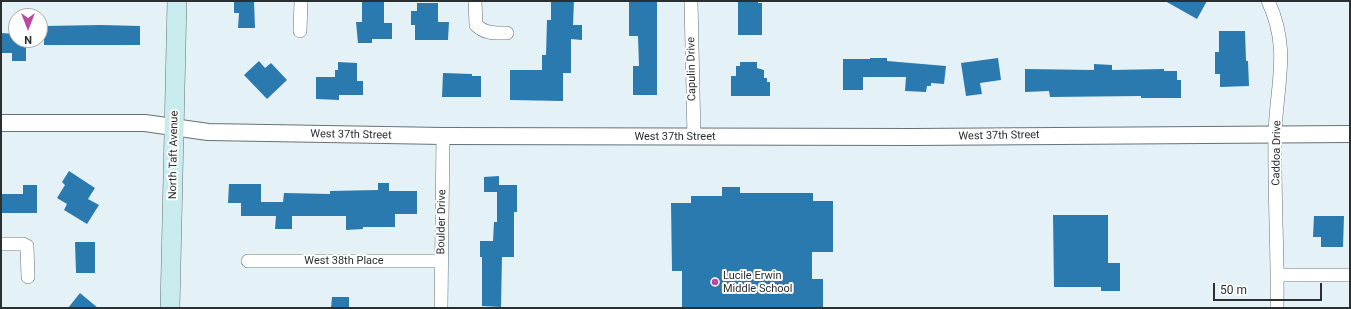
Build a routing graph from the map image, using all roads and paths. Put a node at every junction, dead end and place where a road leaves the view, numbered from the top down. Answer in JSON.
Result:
{"nodes":[{"id":1,"x":301,"y":1,"type":"edge"},
{"id":2,"x":475,"y":1,"type":"edge"},
{"id":3,"x":692,"y":1,"type":"edge"},
{"id":4,"x":1268,"y":1,"type":"edge"},
{"id":5,"x":174,"y":2,"type":"edge"},
{"id":6,"x":300,"y":31,"type":"dead end"},
{"id":7,"x":507,"y":33,"type":"dead end"},
{"id":8,"x":1,"y":123,"type":"edge"},
{"id":9,"x":175,"y":128,"type":"junction"},
{"id":10,"x":1275,"y":134,"type":"junction"},
{"id":11,"x":1350,"y":134,"type":"edge"},
{"id":12,"x":443,"y":136,"type":"junction"},
{"id":13,"x":694,"y":137,"type":"junction"},
{"id":14,"x":1,"y":244,"type":"edge"},
{"id":15,"x":248,"y":261,"type":"dead end"},
{"id":16,"x":441,"y":261,"type":"junction"},
{"id":17,"x":1278,"y":274,"type":"junction"},
{"id":18,"x":1350,"y":275,"type":"edge"},
{"id":19,"x":28,"y":277,"type":"dead end"},
{"id":20,"x":170,"y":308,"type":"edge"},
{"id":21,"x":442,"y":308,"type":"edge"},
{"id":22,"x":1277,"y":308,"type":"edge"}],
"edges":[{"from":1,"to":6,"type":"street"},
{"from":2,"to":7,"type":"street"},
{"from":3,"to":13,"type":"street","name":"Capulin Drive"},
{"from":4,"to":10,"type":"street","name":"Caddoa Drive"},
{"from":5,"to":9,"type":"main road","name":"North Taft Avenue"},
{"from":8,"to":9,"type":"street","name":"West 37th Street"},
{"from":9,"to":12,"type":"street","name":"West 37th Street"},
{"from":9,"to":20,"type":"main road","name":"North Taft Avenue"},
{"from":10,"to":11,"type":"street","name":"West 37th Street"},
{"from":10,"to":13,"type":"street","name":"West 37th Street"},
{"from":10,"to":17,"type":"street","name":"Caddoa Drive"},
{"from":12,"to":13,"type":"street","name":"West 37th Street"},
{"from":12,"to":16,"type":"street","name":"Boulder Drive"},
{"from":14,"to":19,"type":"street"},
{"from":15,"to":16,"type":"street","name":"West 38th Place"},
{"from":16,"to":21,"type":"street","name":"Boulder Drive"},
{"from":17,"to":18,"type":"street"},
{"from":17,"to":22,"type":"street","name":"Caddoa Drive"}]}
